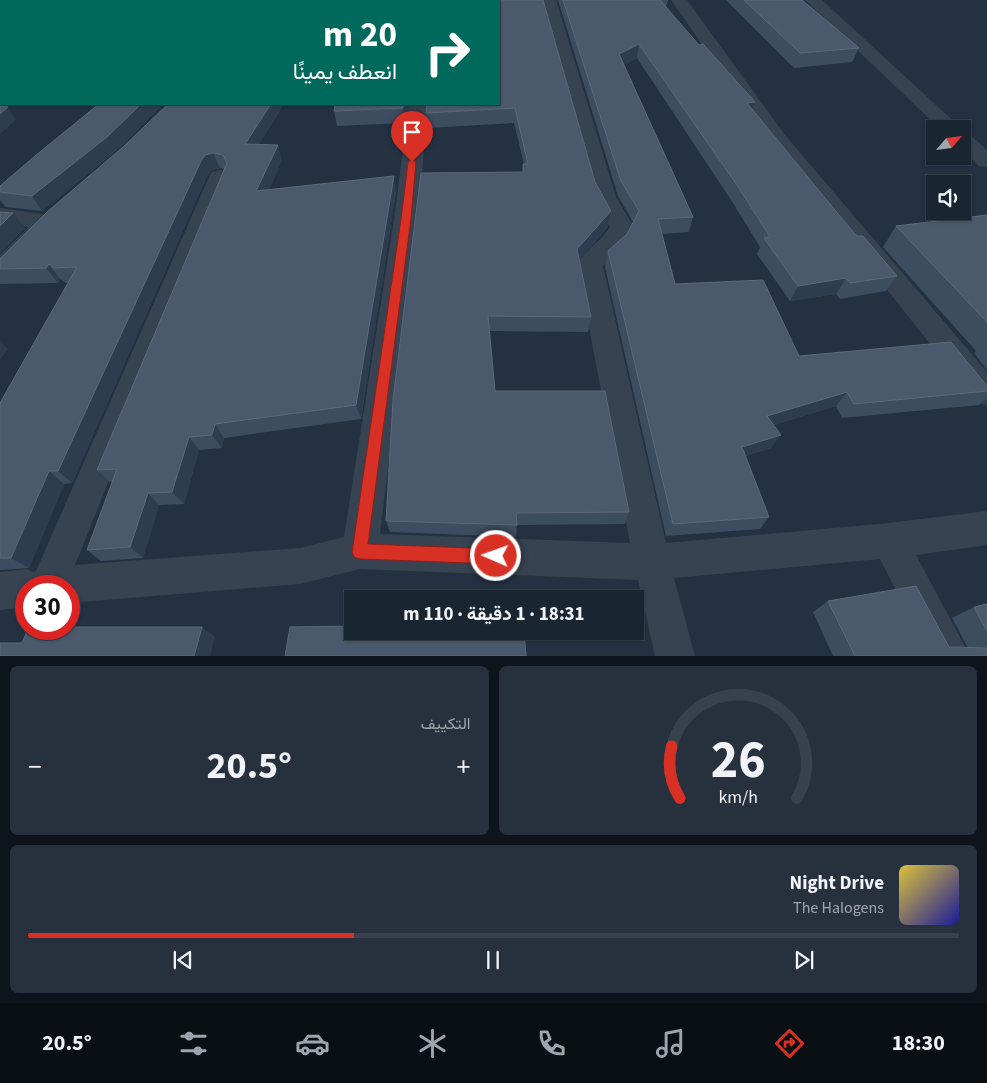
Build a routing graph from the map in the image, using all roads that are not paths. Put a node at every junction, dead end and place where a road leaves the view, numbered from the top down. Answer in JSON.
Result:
{"nodes":[{"id":1,"x":548,"y":0,"type":"edge"},
{"id":2,"x":679,"y":0,"type":"edge"},
{"id":3,"x":813,"y":0,"type":"edge"},
{"id":4,"x":418,"y":105,"type":"edge"},
{"id":5,"x":942,"y":120,"type":"edge"},
{"id":6,"x":971,"y":146,"type":"edge"},
{"id":7,"x":987,"y":161,"type":"edge"},
{"id":8,"x":220,"y":177,"type":"edge"},
{"id":9,"x":0,"y":216,"type":"edge"},
{"id":10,"x":0,"y":270,"type":"edge"},
{"id":11,"x":987,"y":393,"type":"edge"},
{"id":12,"x":987,"y":528,"type":"edge"},
{"id":13,"x":889,"y":541,"type":"junction"},
{"id":14,"x":360,"y":552,"type":"junction"},
{"id":15,"x":652,"y":562,"type":"junction"},
{"id":16,"x":51,"y":575,"type":"edge"},
{"id":17,"x":80,"y":583,"type":"edge"},
{"id":18,"x":15,"y":589,"type":"edge"},
{"id":19,"x":0,"y":591,"type":"edge"},
{"id":20,"x":675,"y":656,"type":"edge"},
{"id":21,"x":950,"y":656,"type":"edge"}],
"edges":[{"from":1,"to":15,"type":"street"},
{"from":2,"to":11,"type":"street"},
{"from":3,"to":5,"type":"street"},
{"from":4,"to":14,"type":"street"},
{"from":6,"to":7,"type":"street"},
{"from":8,"to":16,"type":"street"},
{"from":9,"to":10,"type":"street"},
{"from":12,"to":13,"type":"street"},
{"from":13,"to":15,"type":"street"},
{"from":13,"to":21,"type":"street"},
{"from":14,"to":15,"type":"street"},
{"from":14,"to":17,"type":"street"},
{"from":15,"to":20,"type":"street"},
{"from":18,"to":19,"type":"street"}]}
